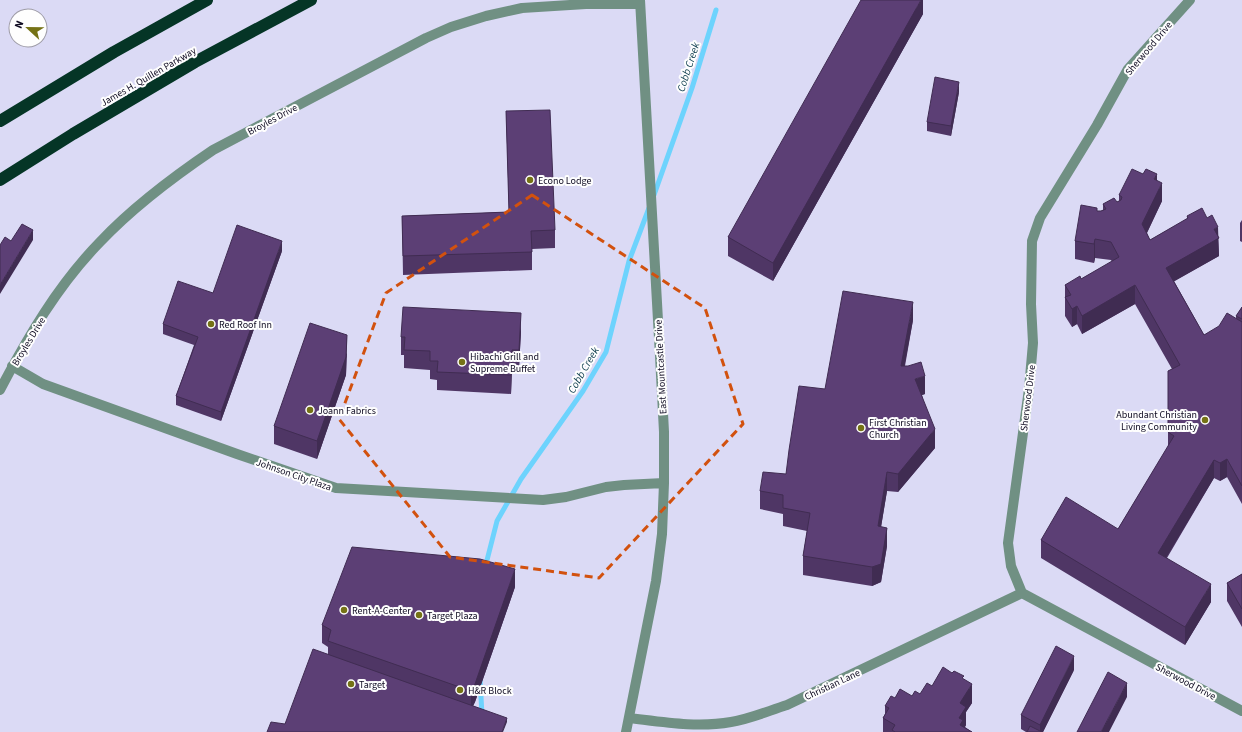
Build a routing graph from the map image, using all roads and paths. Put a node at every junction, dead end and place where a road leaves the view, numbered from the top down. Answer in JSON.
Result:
{"nodes":[{"id":1,"x":207,"y":0,"type":"edge"},
{"id":2,"x":311,"y":0,"type":"edge"},
{"id":3,"x":1190,"y":0,"type":"edge"},
{"id":4,"x":640,"y":2,"type":"edge"},
{"id":5,"x":0,"y":121,"type":"edge"},
{"id":6,"x":0,"y":180,"type":"edge"},
{"id":7,"x":12,"y":366,"type":"junction"},
{"id":8,"x":0,"y":390,"type":"edge"},
{"id":9,"x":664,"y":483,"type":"junction"},
{"id":10,"x":1022,"y":593,"type":"junction"},
{"id":11,"x":1242,"y":711,"type":"edge"},
{"id":12,"x":629,"y":718,"type":"junction"},
{"id":13,"x":626,"y":732,"type":"edge"}],
"edges":[{"from":1,"to":5,"type":"highway"},
{"from":2,"to":6,"type":"highway","name":"James H. Quillen Parkway"},
{"from":3,"to":10,"type":"street","name":"Sherwood Drive"},
{"from":4,"to":7,"type":"street","name":"Broyles Drive"},
{"from":4,"to":9,"type":"street","name":"East Mountcastle Drive"},
{"from":7,"to":8,"type":"street","name":"Broyles Drive"},
{"from":7,"to":9,"type":"street","name":"Johnson City Plaza"},
{"from":9,"to":12,"type":"street","name":"East Mountcastle Drive"},
{"from":10,"to":11,"type":"street","name":"Sherwood Drive"},
{"from":10,"to":12,"type":"street","name":"Christian Lane"},
{"from":12,"to":13,"type":"street","name":"East Mountcastle Drive"}]}
